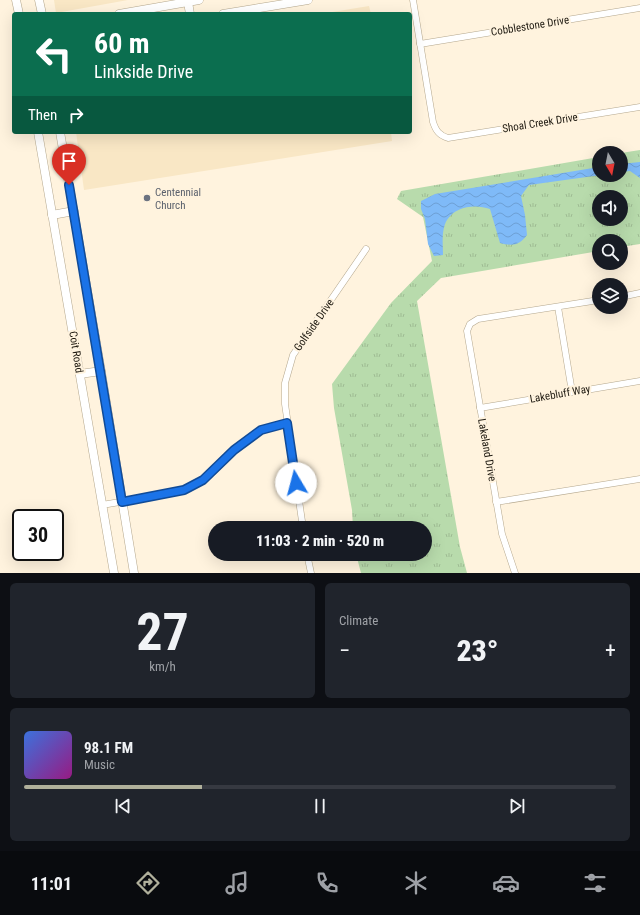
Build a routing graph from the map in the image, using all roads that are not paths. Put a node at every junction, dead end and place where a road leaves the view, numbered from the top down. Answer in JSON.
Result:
{"nodes":[{"id":1,"x":16,"y":0,"type":"edge"},
{"id":2,"x":39,"y":0,"type":"edge"},
{"id":3,"x":198,"y":0,"type":"edge"},
{"id":4,"x":308,"y":0,"type":"edge"},
{"id":5,"x":413,"y":0,"type":"edge"},
{"id":6,"x":188,"y":2,"type":"junction"},
{"id":7,"x":640,"y":8,"type":"edge"},
{"id":8,"x":19,"y":12,"type":"edge"},
{"id":9,"x":42,"y":12,"type":"edge"},
{"id":10,"x":130,"y":12,"type":"edge"},
{"id":11,"x":190,"y":12,"type":"edge"},
{"id":12,"x":235,"y":12,"type":"edge"},
{"id":13,"x":420,"y":44,"type":"junction"},
{"id":14,"x":640,"y":107,"type":"edge"},
{"id":15,"x":38,"y":134,"type":"edge"},
{"id":16,"x":60,"y":134,"type":"edge"},
{"id":17,"x":74,"y":211,"type":"junction"},
{"id":18,"x":52,"y":215,"type":"junction"},
{"id":19,"x":366,"y":249,"type":"dead end"},
{"id":20,"x":640,"y":294,"type":"edge"},
{"id":21,"x":628,"y":296,"type":"edge"},
{"id":22,"x":592,"y":301,"type":"edge"},
{"id":23,"x":558,"y":307,"type":"junction"},
{"id":24,"x":101,"y":371,"type":"junction"},
{"id":25,"x":80,"y":374,"type":"junction"},
{"id":26,"x":640,"y":381,"type":"edge"},
{"id":27,"x":572,"y":392,"type":"junction"},
{"id":28,"x":480,"y":408,"type":"junction"},
{"id":29,"x":287,"y":423,"type":"junction"},
{"id":30,"x":640,"y":479,"type":"edge"},
{"id":31,"x":122,"y":502,"type":"junction"},
{"id":32,"x":496,"y":502,"type":"junction"},
{"id":33,"x":102,"y":505,"type":"junction"},
{"id":34,"x":302,"y":521,"type":"edge"},
{"id":35,"x":308,"y":561,"type":"edge"},
{"id":36,"x":114,"y":573,"type":"edge"},
{"id":37,"x":134,"y":573,"type":"edge"},
{"id":38,"x":311,"y":573,"type":"edge"},
{"id":39,"x":515,"y":573,"type":"edge"}],
"edges":[{"from":1,"to":8,"type":"main road"},
{"from":2,"to":9,"type":"main road"},
{"from":3,"to":6,"type":"main road"},
{"from":4,"to":12,"type":"main road"},
{"from":5,"to":13,"type":"street"},
{"from":6,"to":10,"type":"main road"},
{"from":6,"to":11,"type":"main road"},
{"from":7,"to":13,"type":"street","name":"Cobblestone Drive"},
{"from":13,"to":14,"type":"street","name":"Shoal Creek Drive"},
{"from":15,"to":18,"type":"main road","name":"Coit Road"},
{"from":16,"to":17,"type":"main road","name":"Coit Road"},
{"from":17,"to":18,"type":"main road"},
{"from":17,"to":24,"type":"main road","name":"Coit Road"},
{"from":18,"to":25,"type":"main road","name":"Coit Road"},
{"from":19,"to":29,"type":"street","name":"Golfside Drive"},
{"from":20,"to":21,"type":"street"},
{"from":22,"to":23,"type":"street"},
{"from":23,"to":27,"type":"street"},
{"from":23,"to":28,"type":"street","name":"Lakeland Drive"},
{"from":24,"to":25,"type":"main road"},
{"from":24,"to":31,"type":"main road","name":"Coit Road"},
{"from":25,"to":33,"type":"main road","name":"Coit Road"},
{"from":26,"to":27,"type":"street","name":"Lakebluff Way"},
{"from":27,"to":28,"type":"street","name":"Lakebluff Way"},
{"from":28,"to":32,"type":"street","name":"Lakeland Drive"},
{"from":29,"to":31,"type":"street"},
{"from":29,"to":34,"type":"street","name":"Golfside Drive"},
{"from":30,"to":32,"type":"street"},
{"from":31,"to":33,"type":"street"},
{"from":31,"to":37,"type":"main road","name":"Coit Road"},
{"from":32,"to":39,"type":"street","name":"Lakeland Drive"},
{"from":33,"to":36,"type":"main road","name":"Coit Road"},
{"from":35,"to":38,"type":"street"}]}
